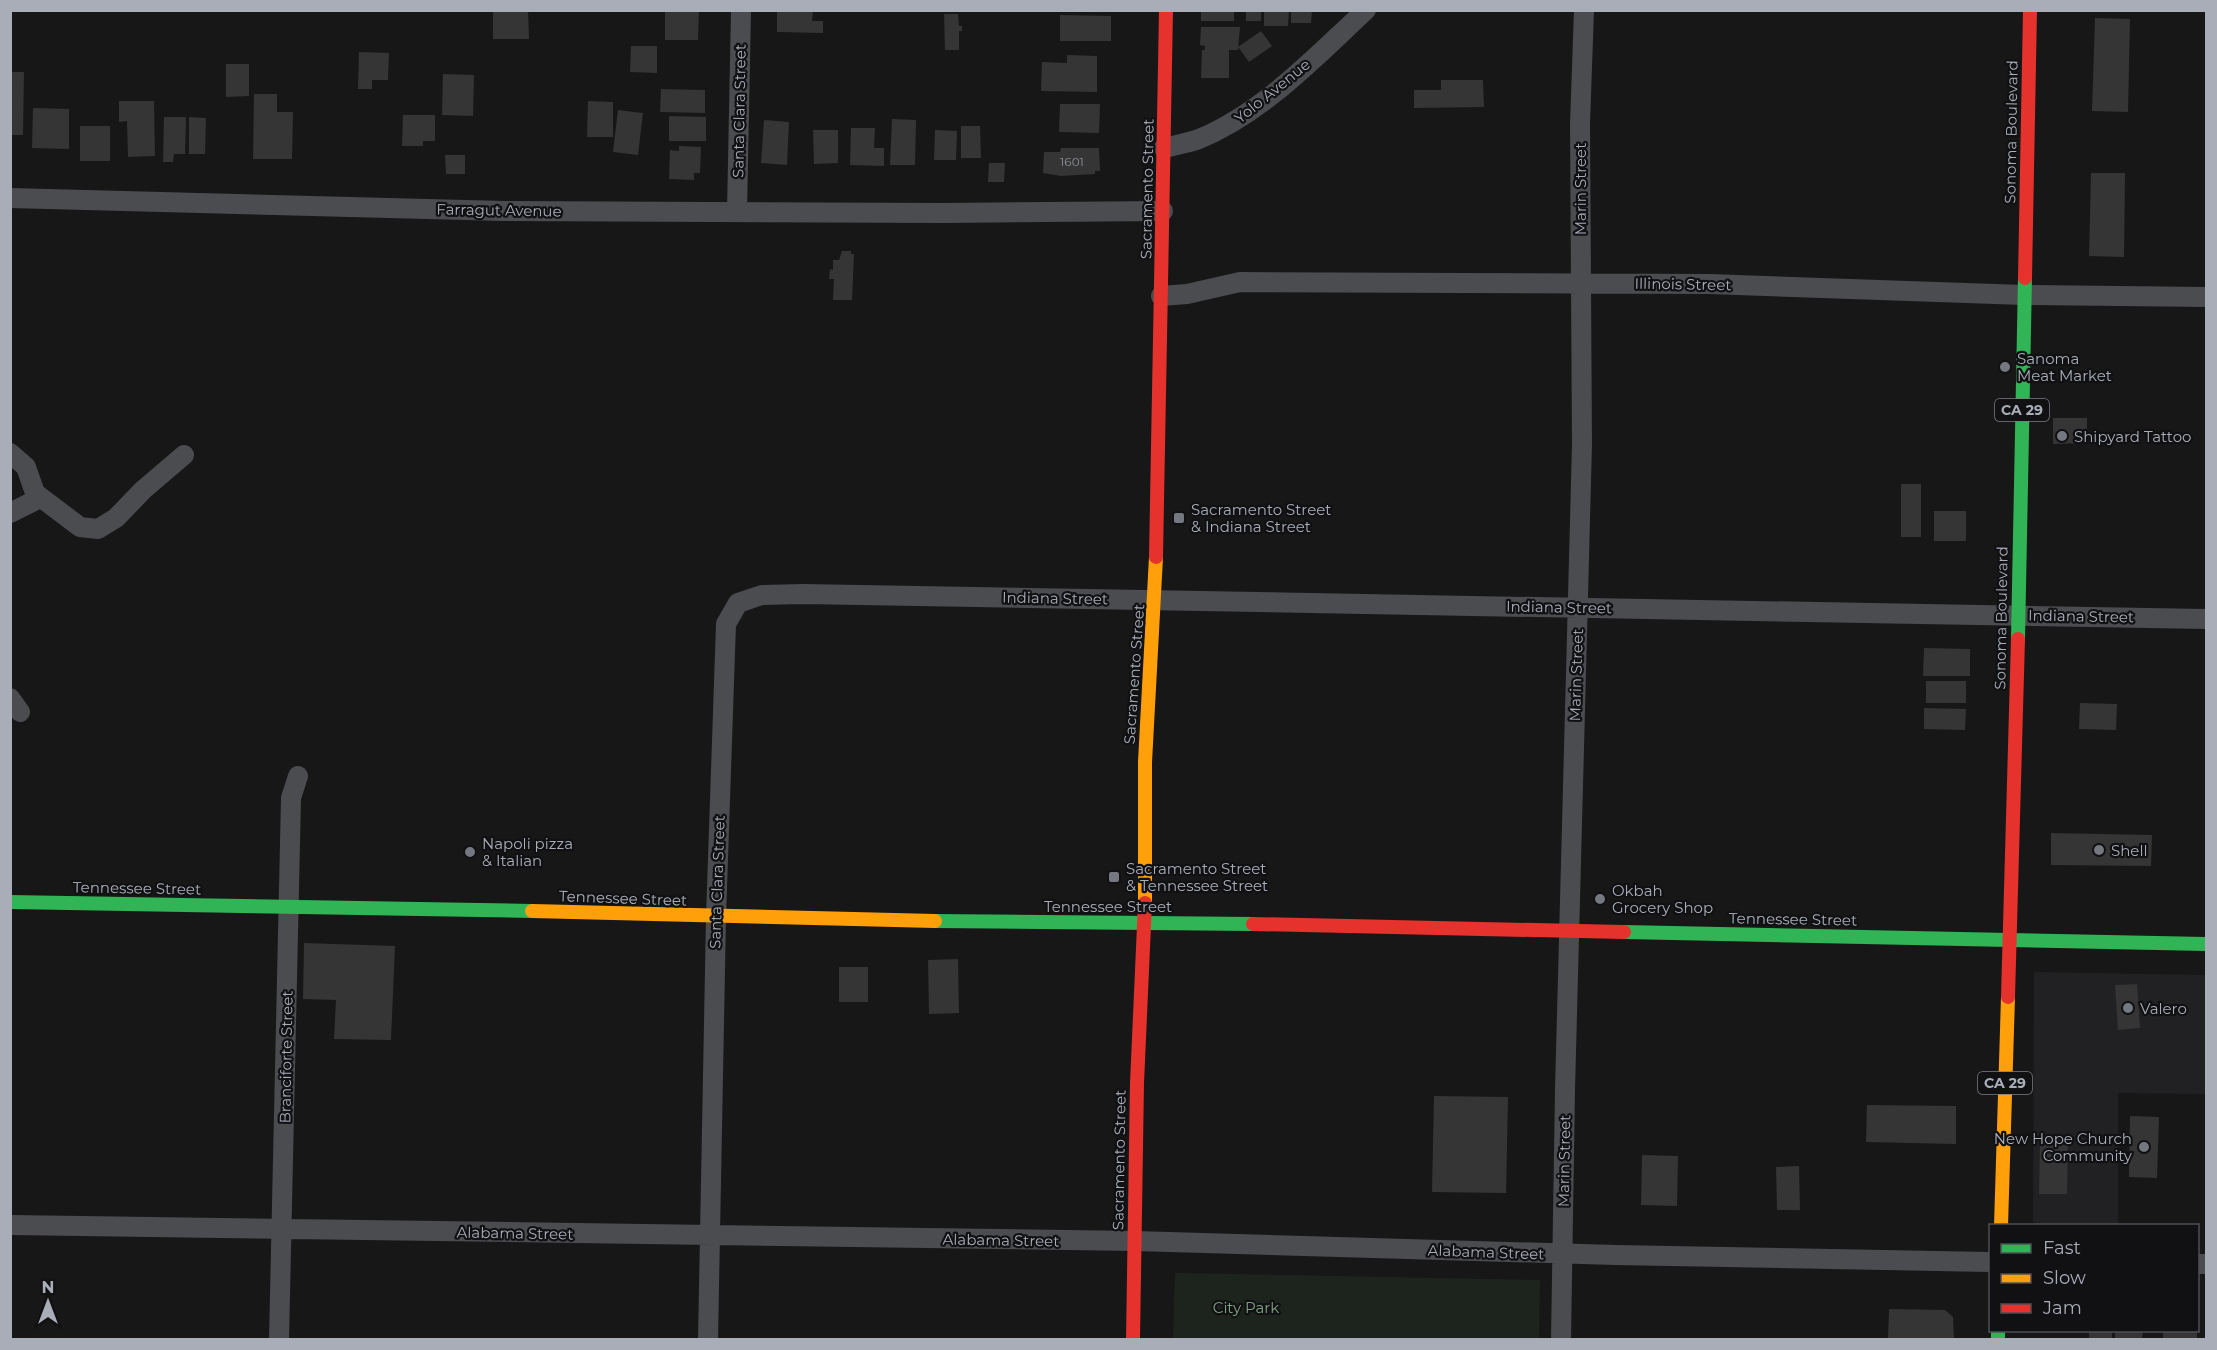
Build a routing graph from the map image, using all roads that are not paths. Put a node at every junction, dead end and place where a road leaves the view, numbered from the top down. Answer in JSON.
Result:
{"nodes":[{"id":1,"x":741,"y":10,"type":"edge"},
{"id":2,"x":1167,"y":10,"type":"edge"},
{"id":3,"x":1366,"y":10,"type":"edge"},
{"id":4,"x":1584,"y":10,"type":"edge"},
{"id":5,"x":2030,"y":10,"type":"edge"},
{"id":6,"x":1164,"y":148,"type":"junction"},
{"id":7,"x":10,"y":198,"type":"edge"},
{"id":8,"x":1163,"y":211,"type":"junction"},
{"id":9,"x":737,"y":212,"type":"junction"},
{"id":10,"x":1581,"y":284,"type":"junction"},
{"id":11,"x":2024,"y":295,"type":"junction"},
{"id":12,"x":1161,"y":296,"type":"junction"},
{"id":13,"x":2206,"y":297,"type":"edge"},
{"id":14,"x":10,"y":453,"type":"edge"},
{"id":15,"x":184,"y":455,"type":"dead end"},
{"id":16,"x":35,"y":493,"type":"junction"},
{"id":17,"x":10,"y":513,"type":"edge"},
{"id":18,"x":912,"y":595,"type":"joint"},
{"id":19,"x":1155,"y":600,"type":"junction"},
{"id":20,"x":1578,"y":608,"type":"junction"},
{"id":21,"x":2018,"y":615,"type":"junction"},
{"id":22,"x":2206,"y":619,"type":"edge"},
{"id":23,"x":298,"y":776,"type":"dead end"},
{"id":24,"x":10,"y":902,"type":"edge"},
{"id":25,"x":289,"y":906,"type":"junction"},
{"id":26,"x":716,"y":917,"type":"junction"},
{"id":27,"x":1145,"y":922,"type":"junction"},
{"id":28,"x":1569,"y":930,"type":"junction"},
{"id":29,"x":2010,"y":941,"type":"junction"},
{"id":30,"x":2206,"y":944,"type":"edge"},
{"id":31,"x":2001,"y":1224,"type":"edge"},
{"id":32,"x":10,"y":1226,"type":"edge"},
{"id":33,"x":281,"y":1230,"type":"junction"},
{"id":34,"x":709,"y":1236,"type":"junction"},
{"id":35,"x":1135,"y":1241,"type":"junction"},
{"id":36,"x":1563,"y":1254,"type":"junction"},
{"id":37,"x":1989,"y":1262,"type":"edge"},
{"id":38,"x":279,"y":1340,"type":"edge"},
{"id":39,"x":708,"y":1340,"type":"edge"},
{"id":40,"x":1133,"y":1340,"type":"edge"},
{"id":41,"x":1562,"y":1340,"type":"edge"}],
"edges":[{"from":1,"to":9,"type":"street","name":"Santa Clara Street"},
{"from":2,"to":6,"type":"main road","name":"Sacramento Street"},
{"from":3,"to":6,"type":"street","name":"Yolo Avenue"},
{"from":4,"to":10,"type":"street","name":"Marin Street"},
{"from":5,"to":11,"type":"main road","name":"Sonoma Boulevard","number":"CA 29"},
{"from":6,"to":8,"type":"main road","name":"Sacramento Street"},
{"from":7,"to":9,"type":"street","name":"Farragut Avenue"},
{"from":8,"to":9,"type":"street","name":"Farragut Avenue"},
{"from":8,"to":12,"type":"main road","name":"Sacramento Street"},
{"from":10,"to":11,"type":"street","name":"Illinois Street"},
{"from":10,"to":12,"type":"street","name":"Illinois Street"},
{"from":10,"to":20,"type":"street","name":"Marin Street"},
{"from":11,"to":13,"type":"street","name":"Illinois Street"},
{"from":11,"to":21,"type":"main road","name":"Sonoma Boulevard","number":"CA 29"},
{"from":12,"to":19,"type":"main road","name":"Sacramento Street"},
{"from":14,"to":16,"type":"street"},
{"from":15,"to":16,"type":"street"},
{"from":16,"to":17,"type":"street"},
{"from":18,"to":19,"type":"street","name":"Indiana Street"},
{"from":18,"to":26,"type":"street","name":"Santa Clara Street"},
{"from":19,"to":20,"type":"street","name":"Indiana Street"},
{"from":19,"to":27,"type":"main road","name":"Sacramento Street"},
{"from":20,"to":21,"type":"street","name":"Indiana Street"},
{"from":20,"to":28,"type":"street","name":"Marin Street"},
{"from":21,"to":22,"type":"street","name":"Indiana Street"},
{"from":21,"to":29,"type":"main road","name":"Sonoma Boulevard","number":"CA 29"},
{"from":23,"to":25,"type":"street","name":"Branciforte Street"},
{"from":24,"to":25,"type":"main road","name":"Tennessee Street"},
{"from":25,"to":26,"type":"main road","name":"Tennessee Street"},
{"from":25,"to":33,"type":"street","name":"Branciforte Street"},
{"from":26,"to":27,"type":"main road","name":"Tennessee Street"},
{"from":26,"to":34,"type":"street","name":"Santa Clara Street"},
{"from":27,"to":28,"type":"main road","name":"Tennessee Street"},
{"from":27,"to":35,"type":"main road","name":"Sacramento Street"},
{"from":28,"to":29,"type":"main road","name":"Tennessee Street"},
{"from":28,"to":36,"type":"street","name":"Marin Street"},
{"from":29,"to":30,"type":"main road","name":"Tennessee Street"},
{"from":29,"to":31,"type":"main road","name":"Sonoma Boulevard","number":"CA 29"},
{"from":32,"to":33,"type":"street","name":"Alabama Street"},
{"from":33,"to":34,"type":"street","name":"Alabama Street"},
{"from":33,"to":38,"type":"street","name":"Branciforte Street"},
{"from":34,"to":35,"type":"street","name":"Alabama Street"},
{"from":34,"to":39,"type":"street","name":"Santa Clara Street"},
{"from":35,"to":36,"type":"street","name":"Alabama Street"},
{"from":35,"to":40,"type":"main road","name":"Sacramento Street"},
{"from":36,"to":37,"type":"street","name":"Alabama Street"},
{"from":36,"to":41,"type":"street","name":"Marin Street"}]}
